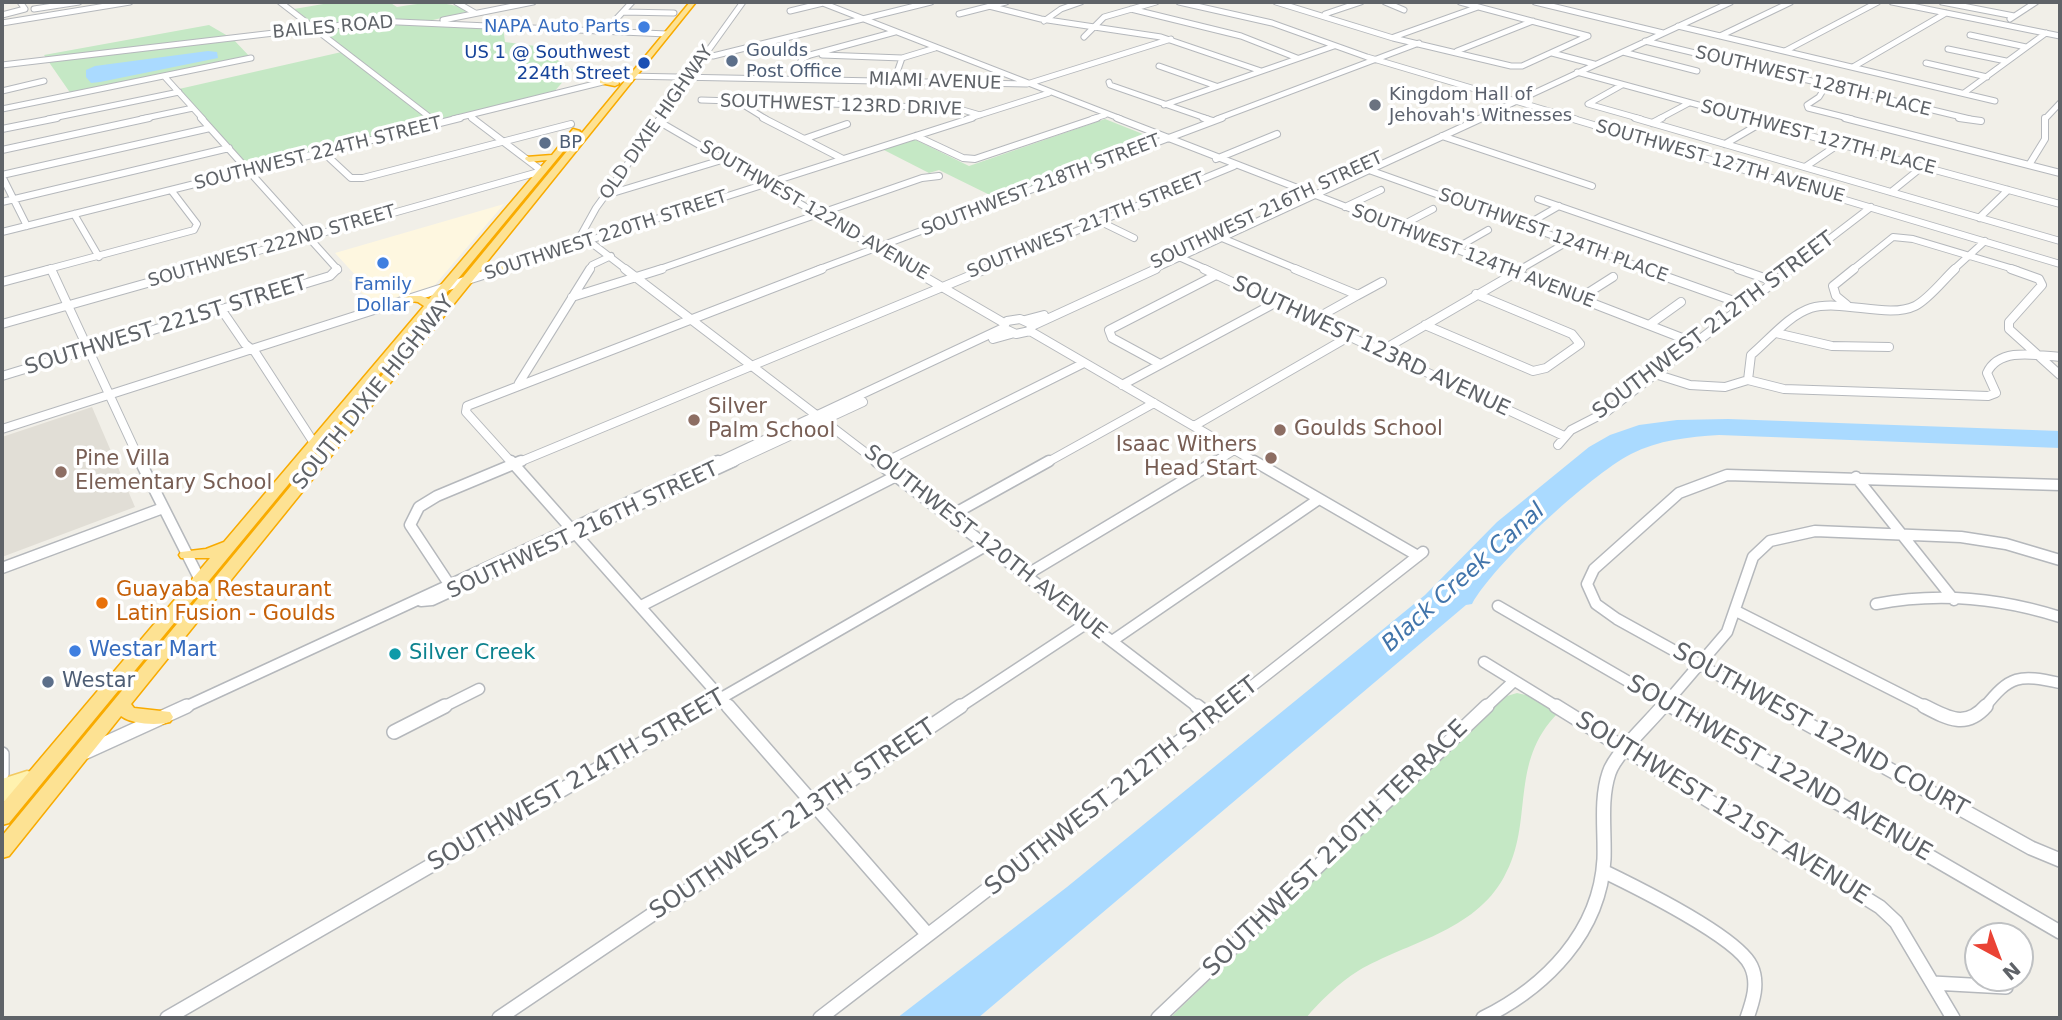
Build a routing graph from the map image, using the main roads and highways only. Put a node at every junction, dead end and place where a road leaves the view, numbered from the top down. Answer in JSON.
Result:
{"nodes":[{"id":1,"x":688,"y":4,"type":"edge"},
{"id":2,"x":640,"y":54,"type":"junction"},
{"id":3,"x":634,"y":75,"type":"junction"},
{"id":4,"x":603,"y":81,"type":"road end"},
{"id":5,"x":618,"y":81,"type":"junction"},
{"id":6,"x":606,"y":109,"type":"junction"},
{"id":7,"x":529,"y":159,"type":"road end"},
{"id":8,"x":557,"y":160,"type":"junction"},
{"id":9,"x":542,"y":171,"type":"junction"},
{"id":10,"x":519,"y":178,"type":"road end"},
{"id":11,"x":533,"y":181,"type":"junction"},
{"id":12,"x":522,"y":212,"type":"junction"},
{"id":13,"x":496,"y":226,"type":"junction"},
{"id":14,"x":480,"y":263,"type":"junction"},
{"id":15,"x":502,"y":268,"type":"road end"},
{"id":16,"x":466,"y":280,"type":"junction"},
{"id":17,"x":445,"y":287,"type":"junction"},
{"id":18,"x":408,"y":298,"type":"road end"},
{"id":19,"x":430,"y":304,"type":"junction"},
{"id":20,"x":410,"y":349,"type":"junction"},
{"id":21,"x":341,"y":434,"type":"junction"},
{"id":22,"x":314,"y":443,"type":"junction"},
{"id":23,"x":264,"y":528,"type":"junction"},
{"id":24,"x":231,"y":544,"type":"junction"},
{"id":25,"x":186,"y":555,"type":"road end"},
{"id":26,"x":173,"y":613,"type":"junction"},
{"id":27,"x":122,"y":702,"type":"junction"},
{"id":28,"x":163,"y":717,"type":"road end"},
{"id":29,"x":79,"y":755,"type":"junction"},
{"id":30,"x":37,"y":775,"type":"junction"},
{"id":31,"x":2,"y":786,"type":"edge"},
{"id":32,"x":2,"y":796,"type":"edge"},
{"id":33,"x":2,"y":817,"type":"edge"},
{"id":34,"x":2,"y":836,"type":"edge"},
{"id":35,"x":2,"y":850,"type":"edge"}],
"edges":[{"from":1,"to":2,"type":"highway","name":"SOUTH DIXIE HIGHWAY"},
{"from":1,"to":3,"type":"highway","name":"SOUTH DIXIE HIGHWAY"},
{"from":2,"to":3,"type":"highway"},
{"from":2,"to":5,"type":"highway","name":"SOUTH DIXIE HIGHWAY"},
{"from":3,"to":6,"type":"highway","name":"SOUTH DIXIE HIGHWAY"},
{"from":4,"to":5,"type":"highway"},
{"from":5,"to":6,"type":"highway"},
{"from":5,"to":8,"type":"highway","name":"SOUTH DIXIE HIGHWAY"},
{"from":6,"to":8,"type":"highway","name":"SOUTH DIXIE HIGHWAY"},
{"from":7,"to":8,"type":"highway"},
{"from":8,"to":9,"type":"highway"},
{"from":8,"to":12,"type":"highway","name":"SOUTH DIXIE HIGHWAY"},
{"from":9,"to":11,"type":"highway","name":"SOUTH DIXIE HIGHWAY"},
{"from":9,"to":12,"type":"highway"},
{"from":10,"to":11,"type":"highway"},
{"from":11,"to":13,"type":"highway","name":"SOUTH DIXIE HIGHWAY"},
{"from":12,"to":14,"type":"highway","name":"SOUTH DIXIE HIGHWAY"},
{"from":13,"to":16,"type":"highway"},
{"from":13,"to":17,"type":"highway","name":"SOUTH DIXIE HIGHWAY"},
{"from":14,"to":15,"type":"highway"},
{"from":14,"to":16,"type":"highway","name":"SOUTH DIXIE HIGHWAY"},
{"from":16,"to":20,"type":"highway","name":"SOUTH DIXIE HIGHWAY"},
{"from":17,"to":19,"type":"highway","name":"SOUTH DIXIE HIGHWAY"},
{"from":17,"to":20,"type":"highway"},
{"from":18,"to":19,"type":"highway"},
{"from":19,"to":22,"type":"highway","name":"SOUTH DIXIE HIGHWAY"},
{"from":20,"to":21,"type":"highway","name":"SOUTH DIXIE HIGHWAY"},
{"from":21,"to":22,"type":"highway"},
{"from":21,"to":23,"type":"highway","name":"SOUTH DIXIE HIGHWAY"},
{"from":22,"to":23,"type":"highway"},
{"from":22,"to":24,"type":"highway","name":"SOUTH DIXIE HIGHWAY"},
{"from":23,"to":27,"type":"highway","name":"SOUTH DIXIE HIGHWAY"},
{"from":24,"to":25,"type":"highway"},
{"from":24,"to":26,"type":"highway","name":"SOUTH DIXIE HIGHWAY"},
{"from":26,"to":29,"type":"highway"},
{"from":26,"to":30,"type":"highway","name":"SOUTH DIXIE HIGHWAY"},
{"from":27,"to":28,"type":"highway"},
{"from":27,"to":29,"type":"highway","name":"SOUTH DIXIE HIGHWAY"},
{"from":29,"to":30,"type":"main road","name":"SOUTHWEST 216TH STREET"},
{"from":29,"to":35,"type":"highway","name":"SOUTH DIXIE HIGHWAY"},
{"from":30,"to":31,"type":"main road","name":"SOUTHWEST 216TH STREET"},
{"from":30,"to":32,"type":"main road","name":"SOUTHWEST 216TH STREET"},
{"from":30,"to":33,"type":"highway","name":"SOUTH DIXIE HIGHWAY"},
{"from":30,"to":34,"type":"highway"}]}
